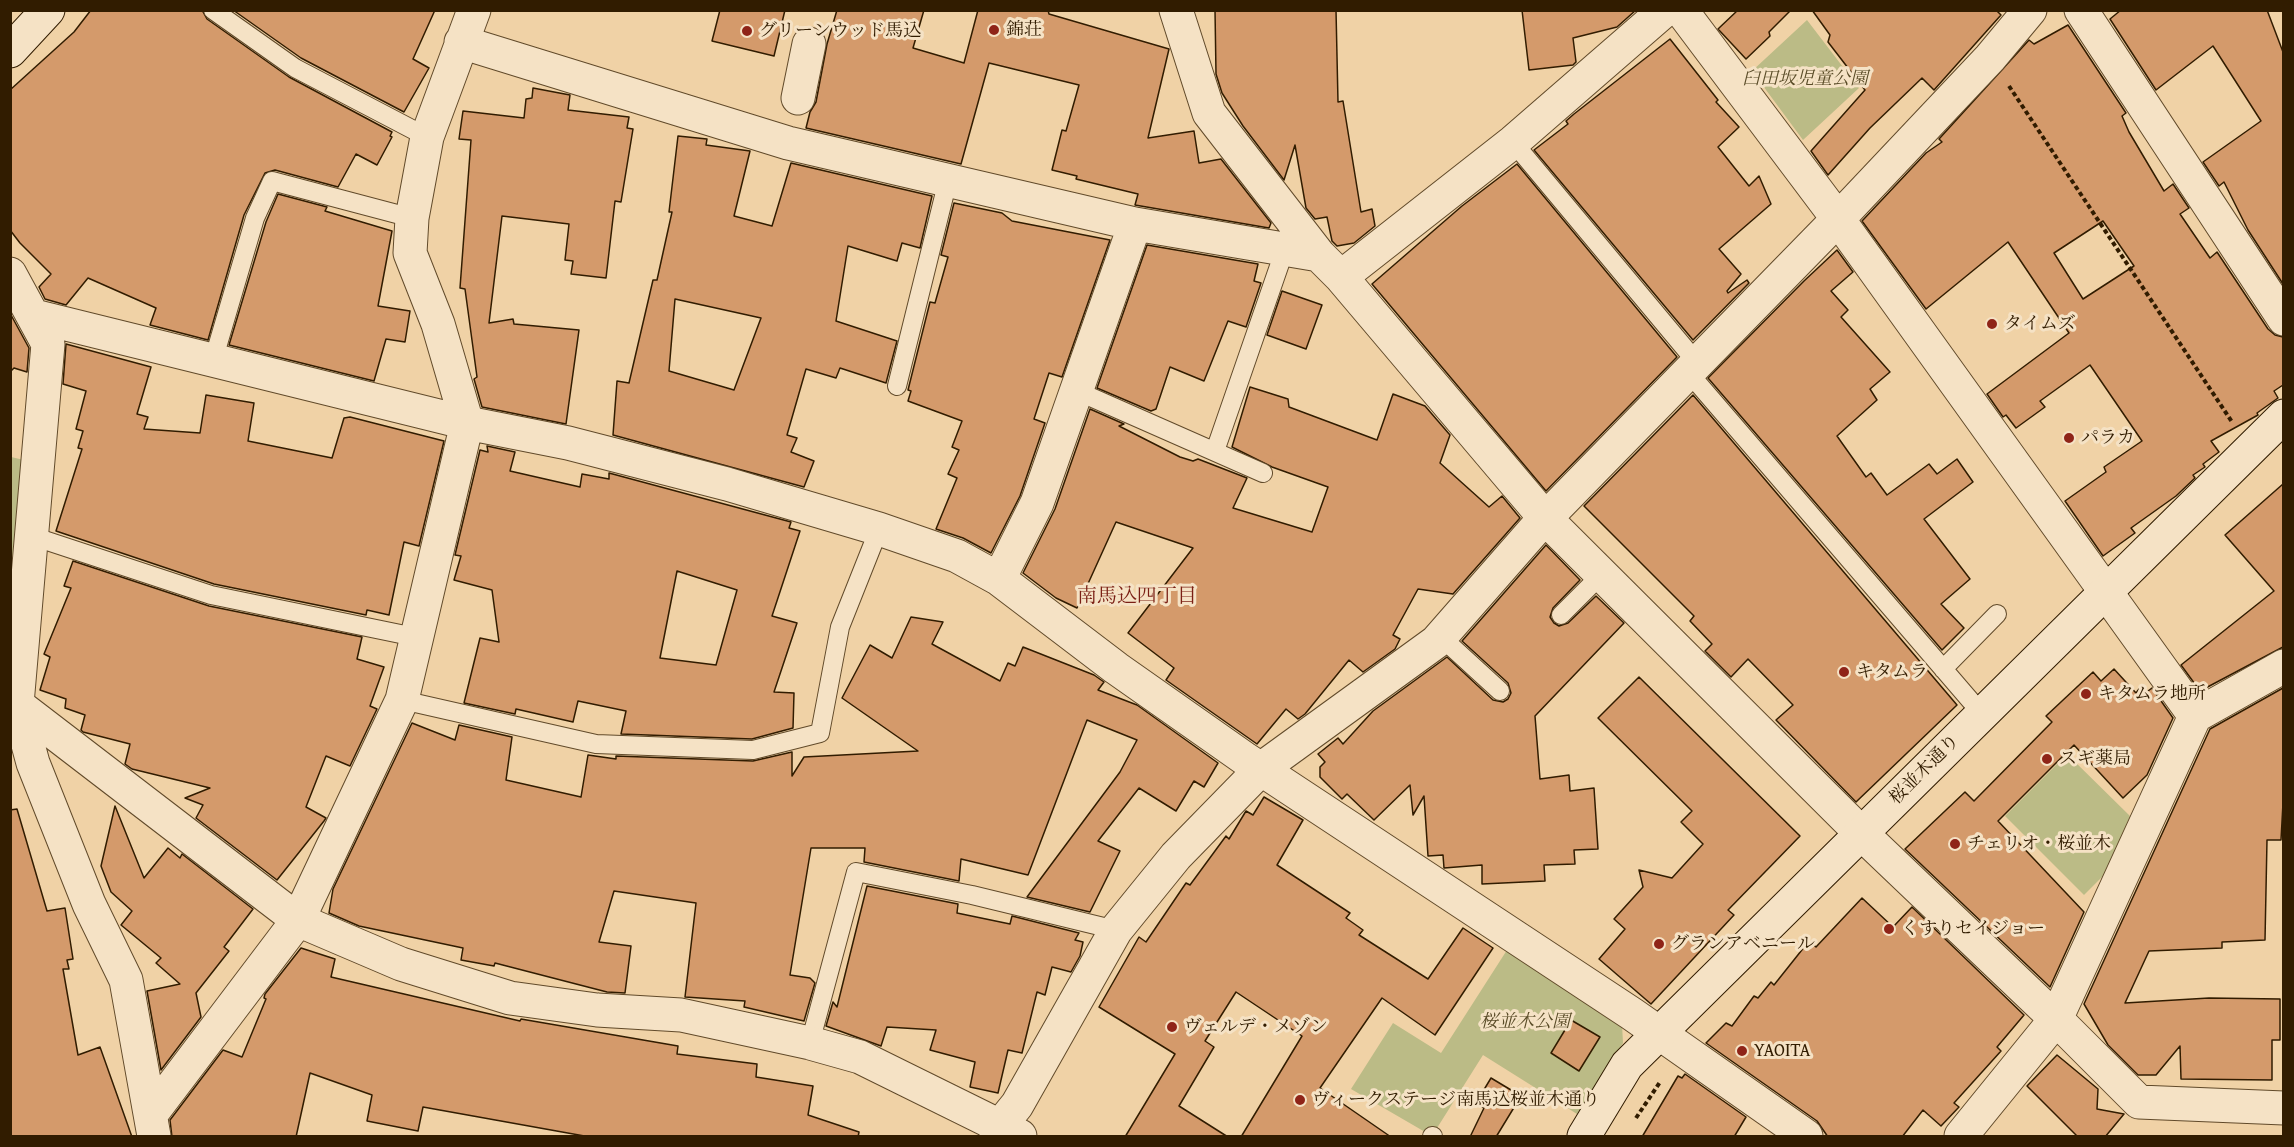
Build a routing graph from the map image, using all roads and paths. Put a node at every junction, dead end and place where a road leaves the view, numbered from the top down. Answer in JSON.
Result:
{"nodes":[{"id":1,"x":48,"y":10,"type":"edge"},
{"id":2,"x":213,"y":10,"type":"edge"},
{"id":3,"x":474,"y":10,"type":"edge"},
{"id":4,"x":1176,"y":10,"type":"edge"},
{"id":5,"x":1665,"y":10,"type":"edge"},
{"id":6,"x":1681,"y":10,"type":"edge"},
{"id":7,"x":2030,"y":10,"type":"edge"},
{"id":8,"x":2081,"y":10,"type":"edge"},
{"id":9,"x":461,"y":42,"type":"junction"},
{"id":10,"x":809,"y":44,"type":"dead end"},
{"id":11,"x":10,"y":51,"type":"edge"},
{"id":12,"x":1990,"y":58,"type":"junction"},
{"id":13,"x":798,"y":98,"type":"dead end"},
{"id":14,"x":427,"y":137,"type":"junction"},
{"id":15,"x":1512,"y":142,"type":"junction"},
{"id":16,"x":948,"y":180,"type":"junction"},
{"id":17,"x":412,"y":218,"type":"junction"},
{"id":18,"x":1838,"y":219,"type":"junction"},
{"id":19,"x":1135,"y":224,"type":"junction"},
{"id":20,"x":1285,"y":249,"type":"junction"},
{"id":21,"x":1330,"y":266,"type":"junction"},
{"id":22,"x":10,"y":274,"type":"edge"},
{"id":23,"x":34,"y":316,"type":"junction"},
{"id":24,"x":2283,"y":320,"type":"edge"},
{"id":25,"x":213,"y":361,"type":"junction"},
{"id":26,"x":1693,"y":369,"type":"junction"},
{"id":27,"x":897,"y":386,"type":"dead end"},
{"id":28,"x":1077,"y":391,"type":"junction"},
{"id":29,"x":2283,"y":416,"type":"edge"},
{"id":30,"x":467,"y":423,"type":"junction"},
{"id":31,"x":2249,"y":449,"type":"junction"},
{"id":32,"x":1215,"y":452,"type":"junction"},
{"id":33,"x":1263,"y":473,"type":"dead end"},
{"id":34,"x":1545,"y":518,"type":"junction"},
{"id":35,"x":879,"y":529,"type":"junction"},
{"id":36,"x":32,"y":536,"type":"junction"},
{"id":37,"x":1603,"y":573,"type":"junction"},
{"id":38,"x":999,"y":579,"type":"junction"},
{"id":39,"x":2105,"y":592,"type":"junction"},
{"id":40,"x":1997,"y":614,"type":"dead end"},
{"id":41,"x":1561,"y":615,"type":"dead end"},
{"id":42,"x":415,"y":637,"type":"junction"},
{"id":43,"x":1441,"y":637,"type":"junction"},
{"id":44,"x":2283,"y":666,"type":"edge"},
{"id":45,"x":1943,"y":669,"type":"junction"},
{"id":46,"x":1500,"y":691,"type":"dead end"},
{"id":47,"x":402,"y":700,"type":"junction"},
{"id":48,"x":14,"y":702,"type":"edge"},
{"id":49,"x":1982,"y":714,"type":"junction"},
{"id":50,"x":2195,"y":716,"type":"junction"},
{"id":51,"x":1262,"y":769,"type":"junction"},
{"id":52,"x":1861,"y":833,"type":"junction"},
{"id":53,"x":298,"y":920,"type":"junction"},
{"id":54,"x":1116,"y":930,"type":"junction"},
{"id":55,"x":2056,"y":1019,"type":"junction"},
{"id":56,"x":1670,"y":1041,"type":"junction"},
{"id":57,"x":810,"y":1043,"type":"junction"},
{"id":58,"x":2283,"y":1108,"type":"edge"},
{"id":59,"x":153,"y":1125,"type":"edge"},
{"id":60,"x":1631,"y":1127,"type":"dead end"},
{"id":61,"x":1005,"y":1133,"type":"edge"},
{"id":62,"x":1584,"y":1137,"type":"edge"},
{"id":63,"x":1806,"y":1137,"type":"edge"},
{"id":64,"x":1961,"y":1137,"type":"edge"}],
"edges":[{"from":1,"to":11,"type":"street"},
{"from":2,"to":14,"type":"lane"},
{"from":3,"to":9,"type":"street"},
{"from":4,"to":21,"type":"street"},
{"from":5,"to":15,"type":"street"},
{"from":6,"to":18,"type":"street"},
{"from":7,"to":12,"type":"street"},
{"from":8,"to":24,"type":"street"},
{"from":9,"to":14,"type":"street"},
{"from":9,"to":16,"type":"street"},
{"from":10,"to":13,"type":"street"},
{"from":12,"to":18,"type":"street"},
{"from":12,"to":31,"type":"path"},
{"from":14,"to":17,"type":"street"},
{"from":15,"to":21,"type":"street"},
{"from":15,"to":26,"type":"lane"},
{"from":16,"to":19,"type":"street"},
{"from":16,"to":27,"type":"lane"},
{"from":17,"to":25,"type":"lane"},
{"from":17,"to":30,"type":"street"},
{"from":18,"to":26,"type":"street"},
{"from":18,"to":39,"type":"street"},
{"from":19,"to":20,"type":"street"},
{"from":19,"to":28,"type":"street"},
{"from":20,"to":21,"type":"street"},
{"from":20,"to":32,"type":"lane"},
{"from":21,"to":34,"type":"street"},
{"from":22,"to":23,"type":"street"},
{"from":23,"to":25,"type":"street"},
{"from":23,"to":36,"type":"street"},
{"from":25,"to":30,"type":"street"},
{"from":26,"to":34,"type":"street"},
{"from":26,"to":45,"type":"lane"},
{"from":28,"to":32,"type":"lane"},
{"from":28,"to":38,"type":"street"},
{"from":29,"to":31,"type":"street","name":"桜並木通り"},
{"from":30,"to":35,"type":"street"},
{"from":30,"to":42,"type":"street"},
{"from":31,"to":39,"type":"street","name":"桜並木通り"},
{"from":32,"to":33,"type":"lane"},
{"from":34,"to":37,"type":"street"},
{"from":34,"to":43,"type":"street"},
{"from":35,"to":38,"type":"street"},
{"from":35,"to":47,"type":"lane"},
{"from":36,"to":42,"type":"lane"},
{"from":36,"to":48,"type":"street"},
{"from":37,"to":41,"type":"lane"},
{"from":37,"to":52,"type":"street"},
{"from":38,"to":51,"type":"street"},
{"from":39,"to":49,"type":"street","name":"桜並木通り"},
{"from":39,"to":50,"type":"street"},
{"from":40,"to":45,"type":"lane"},
{"from":42,"to":47,"type":"street"},
{"from":43,"to":46,"type":"lane"},
{"from":43,"to":51,"type":"street"},
{"from":44,"to":50,"type":"street"},
{"from":45,"to":49,"type":"lane"},
{"from":47,"to":53,"type":"street"},
{"from":48,"to":53,"type":"street"},
{"from":48,"to":59,"type":"street"},
{"from":49,"to":52,"type":"street","name":"桜並木通り"},
{"from":50,"to":55,"type":"street"},
{"from":51,"to":54,"type":"street"},
{"from":51,"to":56,"type":"street"},
{"from":52,"to":55,"type":"street"},
{"from":52,"to":56,"type":"street","name":"桜並木通り"},
{"from":53,"to":57,"type":"street"},
{"from":53,"to":59,"type":"street"},
{"from":54,"to":57,"type":"lane"},
{"from":54,"to":61,"type":"street"},
{"from":55,"to":58,"type":"street"},
{"from":55,"to":64,"type":"street"},
{"from":56,"to":60,"type":"path"},
{"from":56,"to":62,"type":"street","name":"桜並木通り"},
{"from":56,"to":63,"type":"street"},
{"from":57,"to":61,"type":"street"}]}
